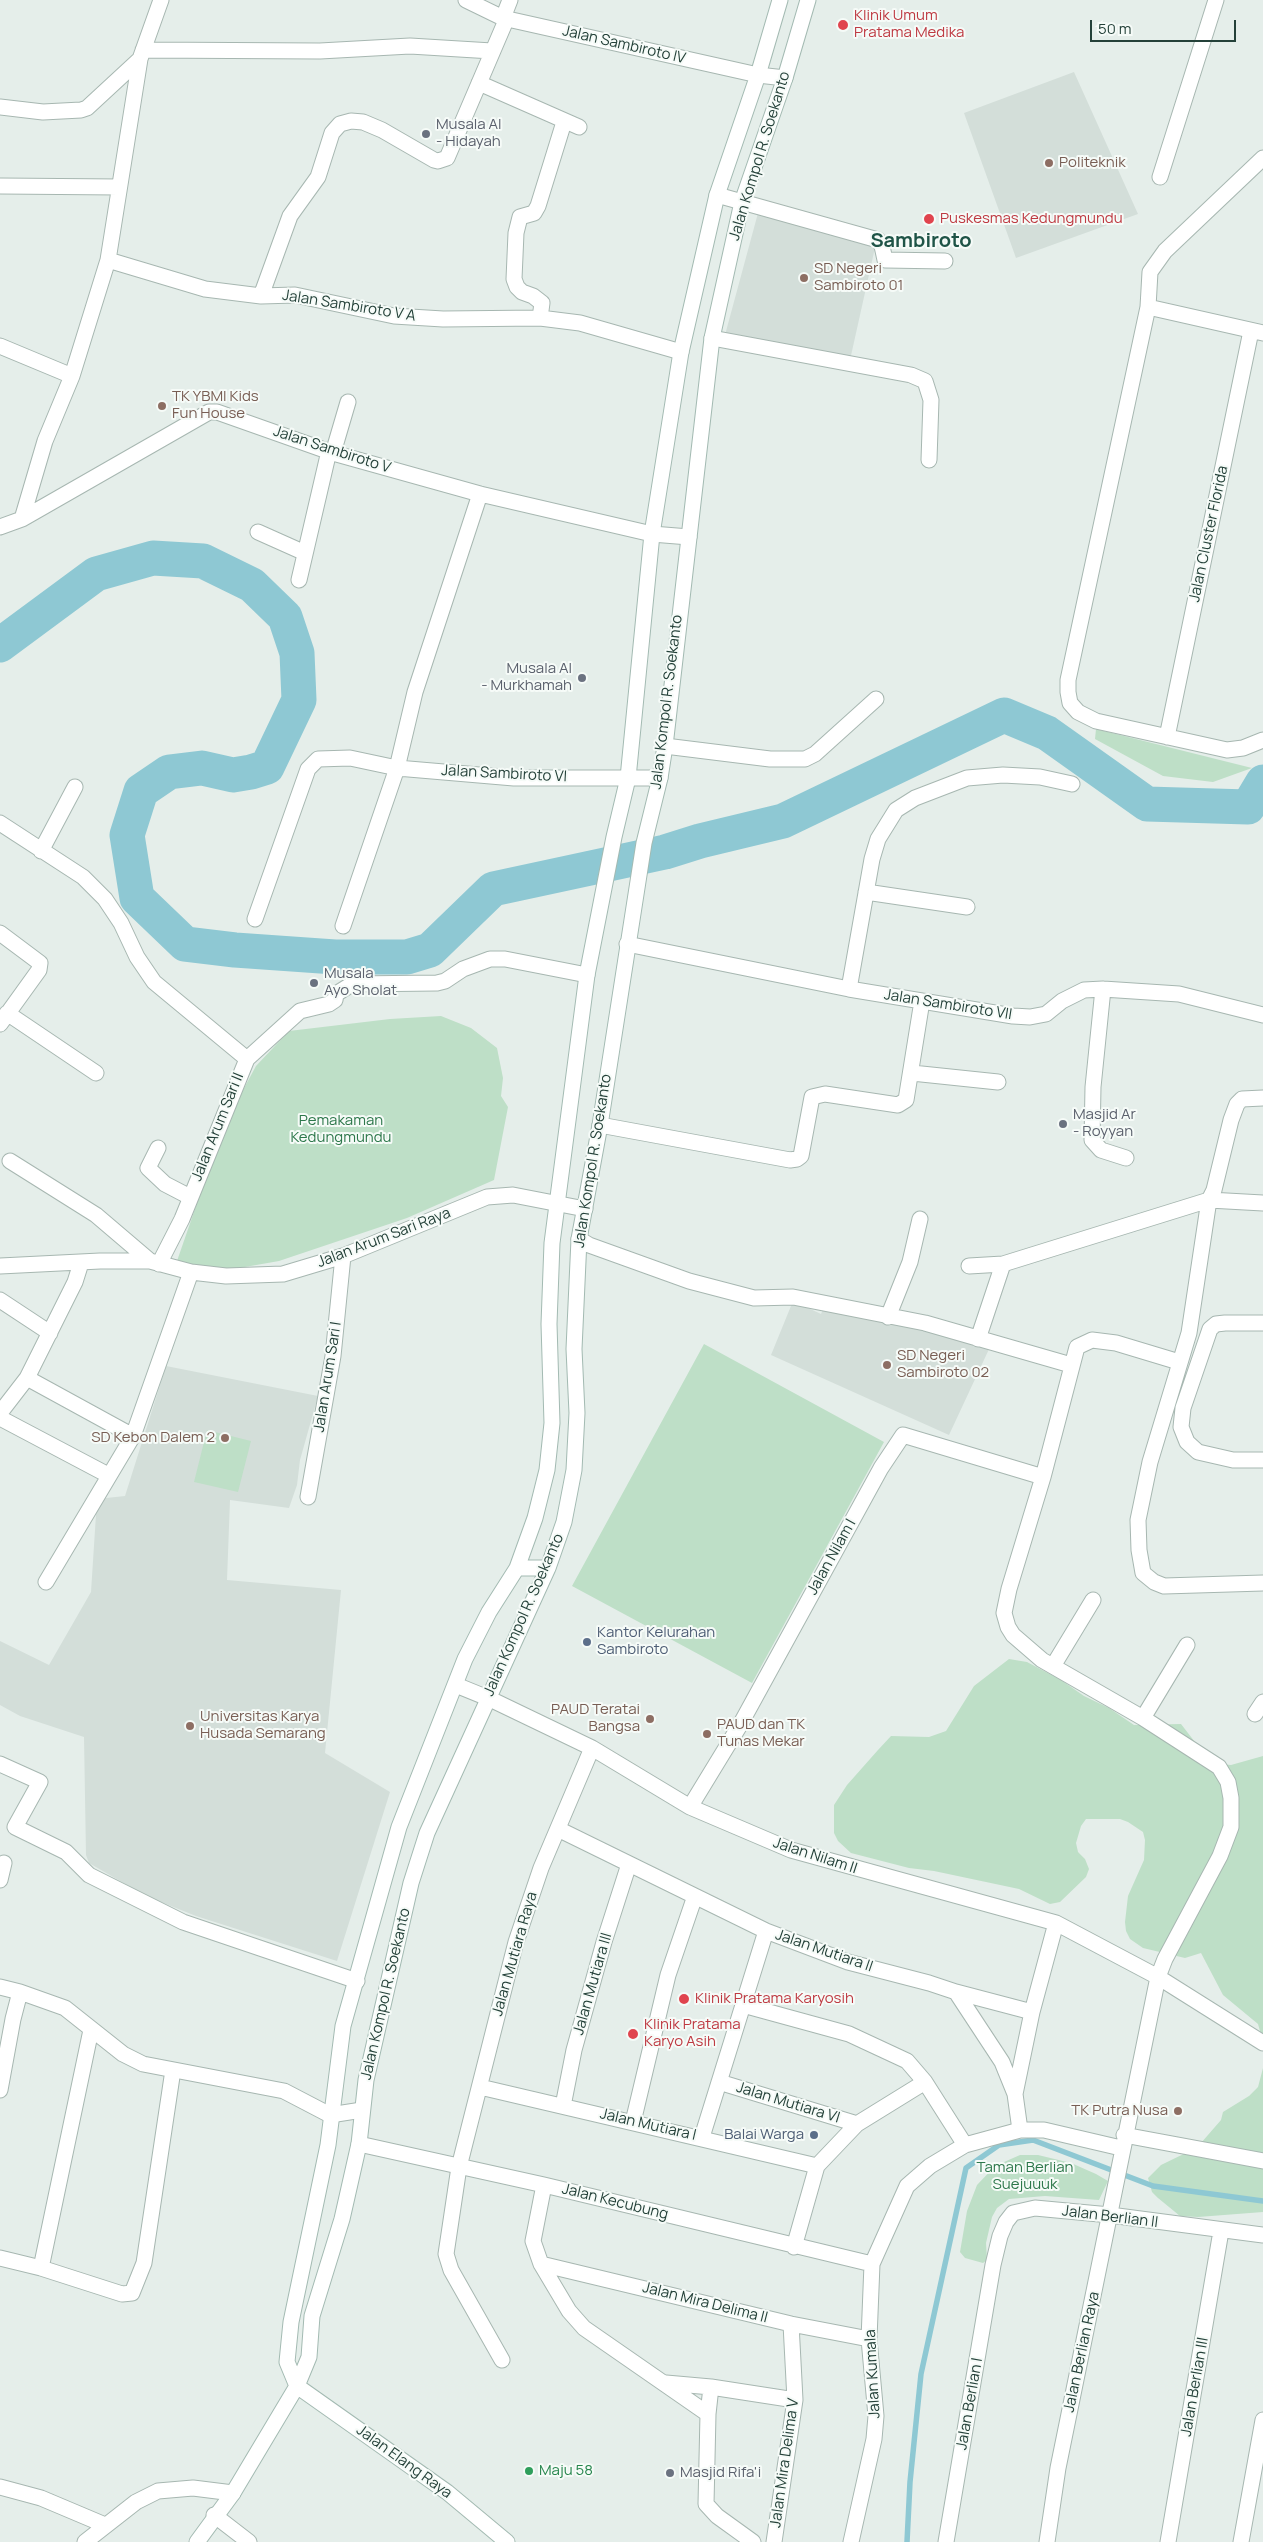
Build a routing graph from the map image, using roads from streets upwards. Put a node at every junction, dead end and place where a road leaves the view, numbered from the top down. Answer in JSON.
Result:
{"nodes":[{"id":1,"x":161,"y":0,"type":"edge"},
{"id":2,"x":466,"y":0,"type":"edge"},
{"id":3,"x":510,"y":0,"type":"edge"},
{"id":4,"x":780,"y":0,"type":"edge"},
{"id":5,"x":808,"y":0,"type":"edge"},
{"id":6,"x":1216,"y":0,"type":"edge"},
{"id":7,"x":505,"y":18,"type":"junction"},
{"id":8,"x":492,"y":51,"type":"junction"},
{"id":9,"x":142,"y":55,"type":"junction"},
{"id":10,"x":758,"y":75,"type":"junction"},
{"id":11,"x":785,"y":78,"type":"junction"},
{"id":12,"x":479,"y":83,"type":"junction"},
{"id":13,"x":0,"y":107,"type":"edge"},
{"id":14,"x":564,"y":122,"type":"junction"},
{"id":15,"x":579,"y":127,"type":"dead end"},
{"id":16,"x":1263,"y":158,"type":"edge"},
{"id":17,"x":1160,"y":177,"type":"dead end"},
{"id":18,"x":0,"y":186,"type":"edge"},
{"id":19,"x":119,"y":187,"type":"junction"},
{"id":20,"x":716,"y":195,"type":"junction"},
{"id":21,"x":742,"y":202,"type":"junction"},
{"id":22,"x":108,"y":260,"type":"junction"},
{"id":23,"x":945,"y":261,"type":"dead end"},
{"id":24,"x":261,"y":296,"type":"junction"},
{"id":25,"x":1148,"y":307,"type":"junction"},
{"id":26,"x":540,"y":318,"type":"junction"},
{"id":27,"x":1257,"y":332,"type":"edge"},
{"id":28,"x":712,"y":338,"type":"junction"},
{"id":29,"x":0,"y":346,"type":"edge"},
{"id":30,"x":681,"y":352,"type":"junction"},
{"id":31,"x":72,"y":376,"type":"junction"},
{"id":32,"x":348,"y":402,"type":"dead end"},
{"id":33,"x":331,"y":452,"type":"junction"},
{"id":34,"x":930,"y":460,"type":"dead end"},
{"id":35,"x":480,"y":494,"type":"junction"},
{"id":36,"x":22,"y":519,"type":"junction"},
{"id":37,"x":0,"y":527,"type":"edge"},
{"id":38,"x":258,"y":532,"type":"dead end"},
{"id":39,"x":652,"y":534,"type":"junction"},
{"id":40,"x":689,"y":537,"type":"junction"},
{"id":41,"x":305,"y":553,"type":"junction"},
{"id":42,"x":299,"y":580,"type":"dead end"},
{"id":43,"x":876,"y":699,"type":"dead end"},
{"id":44,"x":1166,"y":737,"type":"junction"},
{"id":45,"x":1263,"y":740,"type":"edge"},
{"id":46,"x":665,"y":746,"type":"junction"},
{"id":47,"x":397,"y":768,"type":"junction"},
{"id":48,"x":628,"y":778,"type":"junction"},
{"id":49,"x":660,"y":778,"type":"junction"},
{"id":50,"x":1072,"y":784,"type":"dead end"},
{"id":51,"x":75,"y":786,"type":"dead end"},
{"id":52,"x":0,"y":823,"type":"edge"},
{"id":53,"x":41,"y":852,"type":"junction"},
{"id":54,"x":866,"y":892,"type":"junction"},
{"id":55,"x":967,"y":907,"type":"dead end"},
{"id":56,"x":255,"y":919,"type":"dead end"},
{"id":57,"x":343,"y":926,"type":"dead end"},
{"id":58,"x":0,"y":933,"type":"edge"},
{"id":59,"x":627,"y":944,"type":"junction"},
{"id":60,"x":587,"y":975,"type":"junction"},
{"id":61,"x":849,"y":989,"type":"junction"},
{"id":62,"x":1103,"y":989,"type":"junction"},
{"id":63,"x":922,"y":1001,"type":"junction"},
{"id":64,"x":1263,"y":1015,"type":"edge"},
{"id":65,"x":4,"y":1018,"type":"edge"},
{"id":66,"x":247,"y":1059,"type":"junction"},
{"id":67,"x":96,"y":1073,"type":"dead end"},
{"id":68,"x":912,"y":1073,"type":"junction"},
{"id":69,"x":998,"y":1082,"type":"dead end"},
{"id":70,"x":1263,"y":1098,"type":"edge"},
{"id":71,"x":600,"y":1125,"type":"junction"},
{"id":72,"x":158,"y":1148,"type":"dead end"},
{"id":73,"x":1126,"y":1158,"type":"dead end"},
{"id":74,"x":10,"y":1161,"type":"dead end"},
{"id":75,"x":190,"y":1197,"type":"junction"},
{"id":76,"x":1209,"y":1200,"type":"junction"},
{"id":77,"x":558,"y":1202,"type":"junction"},
{"id":78,"x":1263,"y":1203,"type":"edge"},
{"id":79,"x":585,"y":1208,"type":"junction"},
{"id":80,"x":920,"y":1219,"type":"dead end"},
{"id":81,"x":578,"y":1239,"type":"junction"},
{"id":82,"x":343,"y":1256,"type":"junction"},
{"id":83,"x":155,"y":1262,"type":"junction"},
{"id":84,"x":81,"y":1263,"type":"junction"},
{"id":85,"x":1003,"y":1264,"type":"junction"},
{"id":86,"x":0,"y":1266,"type":"edge"},
{"id":87,"x":970,"y":1266,"type":"dead end"},
{"id":88,"x":191,"y":1272,"type":"junction"},
{"id":89,"x":0,"y":1300,"type":"edge"},
{"id":90,"x":888,"y":1317,"type":"junction"},
{"id":91,"x":1263,"y":1323,"type":"edge"},
{"id":92,"x":50,"y":1333,"type":"junction"},
{"id":93,"x":978,"y":1339,"type":"junction"},
{"id":94,"x":1179,"y":1362,"type":"junction"},
{"id":95,"x":1071,"y":1366,"type":"junction"},
{"id":96,"x":27,"y":1378,"type":"junction"},
{"id":97,"x":0,"y":1412,"type":"edge"},
{"id":98,"x":0,"y":1418,"type":"edge"},
{"id":99,"x":133,"y":1436,"type":"junction"},
{"id":100,"x":1263,"y":1460,"type":"edge"},
{"id":101,"x":108,"y":1475,"type":"junction"},
{"id":102,"x":1043,"y":1477,"type":"junction"},
{"id":103,"x":308,"y":1497,"type":"dead end"},
{"id":104,"x":517,"y":1568,"type":"junction"},
{"id":105,"x":548,"y":1568,"type":"junction"},
{"id":106,"x":46,"y":1582,"type":"dead end"},
{"id":107,"x":1263,"y":1583,"type":"edge"},
{"id":108,"x":1093,"y":1600,"type":"dead end"},
{"id":109,"x":1186,"y":1645,"type":"dead end"},
{"id":110,"x":1053,"y":1666,"type":"junction"},
{"id":111,"x":456,"y":1685,"type":"junction"},
{"id":112,"x":488,"y":1698,"type":"junction"},
{"id":113,"x":1143,"y":1718,"type":"junction"},
{"id":114,"x":592,"y":1748,"type":"junction"},
{"id":115,"x":0,"y":1764,"type":"edge"},
{"id":116,"x":690,"y":1808,"type":"junction"},
{"id":117,"x":558,"y":1829,"type":"junction"},
{"id":118,"x":4,"y":1863,"type":"dead end"},
{"id":119,"x":630,"y":1864,"type":"junction"},
{"id":120,"x":0,"y":1880,"type":"edge"},
{"id":121,"x":695,"y":1896,"type":"junction"},
{"id":122,"x":1056,"y":1923,"type":"junction"},
{"id":123,"x":766,"y":1931,"type":"junction"},
{"id":124,"x":1158,"y":1977,"type":"junction"},
{"id":125,"x":357,"y":1980,"type":"junction"},
{"id":126,"x":0,"y":1987,"type":"edge"},
{"id":127,"x":20,"y":1992,"type":"junction"},
{"id":128,"x":956,"y":1992,"type":"junction"},
{"id":129,"x":743,"y":2005,"type":"junction"},
{"id":130,"x":1032,"y":2012,"type":"junction"},
{"id":131,"x":91,"y":2030,"type":"junction"},
{"id":132,"x":1263,"y":2044,"type":"edge"},
{"id":133,"x":173,"y":2070,"type":"junction"},
{"id":134,"x":719,"y":2082,"type":"junction"},
{"id":135,"x":925,"y":2082,"type":"junction"},
{"id":136,"x":480,"y":2087,"type":"junction"},
{"id":137,"x":0,"y":2090,"type":"edge"},
{"id":138,"x":1015,"y":2094,"type":"junction"},
{"id":139,"x":563,"y":2106,"type":"junction"},
{"id":140,"x":362,"y":2110,"type":"junction"},
{"id":141,"x":330,"y":2115,"type":"junction"},
{"id":142,"x":633,"y":2122,"type":"junction"},
{"id":143,"x":856,"y":2124,"type":"junction"},
{"id":144,"x":1020,"y":2130,"type":"junction"},
{"id":145,"x":702,"y":2137,"type":"junction"},
{"id":146,"x":358,"y":2144,"type":"junction"},
{"id":147,"x":965,"y":2146,"type":"junction"},
{"id":148,"x":1122,"y":2149,"type":"junction"},
{"id":149,"x":1263,"y":2161,"type":"edge"},
{"id":150,"x":816,"y":2166,"type":"junction"},
{"id":151,"x":459,"y":2167,"type":"junction"},
{"id":152,"x":544,"y":2184,"type":"junction"},
{"id":153,"x":1110,"y":2215,"type":"junction"},
{"id":154,"x":1221,"y":2231,"type":"junction"},
{"id":155,"x":1263,"y":2235,"type":"edge"},
{"id":156,"x":794,"y":2246,"type":"junction"},
{"id":157,"x":0,"y":2258,"type":"edge"},
{"id":158,"x":541,"y":2264,"type":"junction"},
{"id":159,"x":872,"y":2264,"type":"junction"},
{"id":160,"x":993,"y":2265,"type":"joint"},
{"id":161,"x":41,"y":2268,"type":"junction"},
{"id":162,"x":791,"y":2324,"type":"junction"},
{"id":163,"x":869,"y":2339,"type":"junction"},
{"id":164,"x":502,"y":2360,"type":"dead end"},
{"id":165,"x":665,"y":2382,"type":"junction"},
{"id":166,"x":297,"y":2386,"type":"junction"},
{"id":167,"x":711,"y":2387,"type":"junction"},
{"id":168,"x":795,"y":2400,"type":"junction"},
{"id":169,"x":708,"y":2414,"type":"junction"},
{"id":170,"x":1263,"y":2420,"type":"edge"},
{"id":171,"x":1,"y":2491,"type":"edge"},
{"id":172,"x":233,"y":2493,"type":"junction"},
{"id":173,"x":214,"y":2516,"type":"junction"},
{"id":174,"x":105,"y":2526,"type":"junction"},
{"id":175,"x":86,"y":2542,"type":"edge"},
{"id":176,"x":197,"y":2542,"type":"edge"},
{"id":177,"x":249,"y":2542,"type":"edge"},
{"id":178,"x":507,"y":2542,"type":"edge"},
{"id":179,"x":753,"y":2542,"type":"edge"},
{"id":180,"x":774,"y":2542,"type":"edge"},
{"id":181,"x":851,"y":2542,"type":"edge"},
{"id":182,"x":946,"y":2542,"type":"edge"},
{"id":183,"x":1048,"y":2542,"type":"edge"},
{"id":184,"x":1168,"y":2542,"type":"edge"},
{"id":185,"x":1241,"y":2542,"type":"edge"}],
"edges":[{"from":1,"to":9,"type":"street"},
{"from":2,"to":7,"type":"street","name":"Jalan Sambiroto IV"},
{"from":3,"to":7,"type":"street"},
{"from":4,"to":10,"type":"street","name":"Jalan Kompol R. Soekanto"},
{"from":5,"to":11,"type":"street","name":"Jalan Kompol R. Soekanto"},
{"from":6,"to":17,"type":"street"},
{"from":7,"to":8,"type":"street"},
{"from":7,"to":10,"type":"street","name":"Jalan Sambiroto IV"},
{"from":8,"to":9,"type":"street"},
{"from":8,"to":12,"type":"street"},
{"from":9,"to":13,"type":"street"},
{"from":9,"to":19,"type":"street"},
{"from":10,"to":11,"type":"street","name":"Jalan Sambiroto IV"},
{"from":10,"to":20,"type":"street","name":"Jalan Kompol R. Soekanto"},
{"from":11,"to":21,"type":"street","name":"Jalan Kompol R. Soekanto"},
{"from":12,"to":14,"type":"street"},
{"from":12,"to":24,"type":"street"},
{"from":14,"to":15,"type":"street"},
{"from":14,"to":26,"type":"street"},
{"from":16,"to":25,"type":"street"},
{"from":18,"to":19,"type":"street"},
{"from":19,"to":22,"type":"street"},
{"from":20,"to":21,"type":"street"},
{"from":20,"to":30,"type":"street","name":"Jalan Kompol R. Soekanto"},
{"from":21,"to":23,"type":"street"},
{"from":21,"to":28,"type":"street","name":"Jalan Kompol R. Soekanto"},
{"from":22,"to":24,"type":"street","name":"Jalan Sambiroto V A"},
{"from":22,"to":31,"type":"street"},
{"from":24,"to":26,"type":"street","name":"Jalan Sambiroto V A"},
{"from":25,"to":27,"type":"street"},
{"from":25,"to":44,"type":"street"},
{"from":26,"to":30,"type":"street","name":"Jalan Sambiroto V A"},
{"from":27,"to":44,"type":"street","name":"Jalan Cluster Florida"},
{"from":28,"to":34,"type":"street"},
{"from":28,"to":40,"type":"street","name":"Jalan Kompol R. Soekanto"},
{"from":29,"to":31,"type":"street"},
{"from":30,"to":39,"type":"street","name":"Jalan Kompol R. Soekanto"},
{"from":31,"to":36,"type":"street"},
{"from":32,"to":33,"type":"street"},
{"from":33,"to":35,"type":"street","name":"Jalan Sambiroto V"},
{"from":33,"to":36,"type":"street","name":"Jalan Sambiroto V"},
{"from":33,"to":41,"type":"street"},
{"from":35,"to":39,"type":"street","name":"Jalan Sambiroto V"},
{"from":35,"to":47,"type":"street"},
{"from":36,"to":37,"type":"street","name":"Jalan Sambiroto V"},
{"from":38,"to":41,"type":"street"},
{"from":39,"to":40,"type":"street","name":"Jalan Sambiroto V"},
{"from":39,"to":48,"type":"street","name":"Jalan Kompol R. Soekanto"},
{"from":40,"to":46,"type":"street","name":"Jalan Kompol R. Soekanto"},
{"from":41,"to":42,"type":"street"},
{"from":43,"to":46,"type":"street"},
{"from":44,"to":45,"type":"street"},
{"from":46,"to":49,"type":"street","name":"Jalan Kompol R. Soekanto"},
{"from":47,"to":48,"type":"street","name":"Jalan Sambiroto VI"},
{"from":47,"to":56,"type":"street","name":"Jalan Sambiroto VI"},
{"from":47,"to":57,"type":"street"},
{"from":48,"to":49,"type":"street","name":"Jalan Sambiroto VI"},
{"from":48,"to":60,"type":"street","name":"Jalan Kompol R. Soekanto"},
{"from":49,"to":59,"type":"street","name":"Jalan Kompol R. Soekanto"},
{"from":50,"to":54,"type":"street"},
{"from":51,"to":53,"type":"street"},
{"from":52,"to":53,"type":"street"},
{"from":53,"to":66,"type":"street"},
{"from":54,"to":55,"type":"street"},
{"from":54,"to":61,"type":"street"},
{"from":58,"to":65,"type":"street"},
{"from":59,"to":61,"type":"street","name":"Jalan Sambiroto VII"},
{"from":59,"to":71,"type":"street","name":"Jalan Kompol R. Soekanto"},
{"from":60,"to":66,"type":"street","name":"Jalan Arum Sari II"},
{"from":60,"to":77,"type":"street","name":"Jalan Kompol R. Soekanto"},
{"from":61,"to":63,"type":"street","name":"Jalan Sambiroto VII"},
{"from":62,"to":63,"type":"street","name":"Jalan Sambiroto VII"},
{"from":62,"to":64,"type":"street","name":"Jalan Sambiroto VII"},
{"from":62,"to":73,"type":"street"},
{"from":63,"to":68,"type":"street"},
{"from":65,"to":67,"type":"street"},
{"from":66,"to":75,"type":"street","name":"Jalan Arum Sari II"},
{"from":68,"to":69,"type":"street"},
{"from":68,"to":71,"type":"street"},
{"from":70,"to":76,"type":"street"},
{"from":71,"to":79,"type":"street","name":"Jalan Kompol R. Soekanto"},
{"from":72,"to":75,"type":"street"},
{"from":74,"to":83,"type":"street"},
{"from":75,"to":83,"type":"street","name":"Jalan Arum Sari II"},
{"from":76,"to":78,"type":"street"},
{"from":76,"to":85,"type":"street"},
{"from":76,"to":94,"type":"street"},
{"from":77,"to":79,"type":"street","name":"Jalan Arum Sari Raya"},
{"from":77,"to":82,"type":"street","name":"Jalan Arum Sari Raya"},
{"from":77,"to":104,"type":"street","name":"Jalan Kompol R. Soekanto"},
{"from":79,"to":81,"type":"street","name":"Jalan Kompol R. Soekanto"},
{"from":80,"to":90,"type":"street"},
{"from":81,"to":90,"type":"street"},
{"from":81,"to":105,"type":"street","name":"Jalan Kompol R. Soekanto"},
{"from":82,"to":88,"type":"street","name":"Jalan Arum Sari Raya"},
{"from":82,"to":103,"type":"street","name":"Jalan Arum Sari I"},
{"from":83,"to":84,"type":"street","name":"Jalan Arum Sari Raya"},
{"from":83,"to":88,"type":"street","name":"Jalan Arum Sari Raya"},
{"from":84,"to":86,"type":"street","name":"Jalan Arum Sari Raya"},
{"from":84,"to":92,"type":"street"},
{"from":85,"to":87,"type":"street"},
{"from":85,"to":93,"type":"street"},
{"from":88,"to":99,"type":"street"},
{"from":89,"to":92,"type":"street"},
{"from":90,"to":93,"type":"street"},
{"from":91,"to":100,"type":"street"},
{"from":92,"to":96,"type":"street"},
{"from":93,"to":95,"type":"street"},
{"from":94,"to":95,"type":"street","name":"Jalan Berlian Raya"},
{"from":94,"to":107,"type":"street"},
{"from":95,"to":102,"type":"street","name":"Jalan Berlian Raya"},
{"from":96,"to":97,"type":"street"},
{"from":96,"to":99,"type":"street"},
{"from":98,"to":101,"type":"street"},
{"from":99,"to":101,"type":"street"},
{"from":101,"to":106,"type":"street"},
{"from":102,"to":110,"type":"street","name":"Jalan Berlian Raya"},
{"from":102,"to":116,"type":"street","name":"Jalan Nilam I"},
{"from":104,"to":105,"type":"street"},
{"from":104,"to":111,"type":"street","name":"Jalan Kompol R. Soekanto"},
{"from":105,"to":112,"type":"street","name":"Jalan Kompol R. Soekanto"},
{"from":108,"to":110,"type":"street"},
{"from":109,"to":113,"type":"street"},
{"from":110,"to":113,"type":"street","name":"Jalan Berlian Raya"},
{"from":111,"to":112,"type":"street","name":"Jalan Nilam II"},
{"from":111,"to":125,"type":"street","name":"Jalan Kompol R. Soekanto"},
{"from":112,"to":114,"type":"street","name":"Jalan Nilam II"},
{"from":112,"to":140,"type":"street","name":"Jalan Kompol R. Soekanto"},
{"from":113,"to":124,"type":"street","name":"Jalan Berlian Raya"},
{"from":114,"to":116,"type":"street","name":"Jalan Nilam II"},
{"from":114,"to":117,"type":"street","name":"Jalan Mutiara Raya"},
{"from":115,"to":125,"type":"street"},
{"from":116,"to":122,"type":"street","name":"Jalan Nilam II"},
{"from":117,"to":119,"type":"street","name":"Jalan Mutiara II"},
{"from":117,"to":136,"type":"street","name":"Jalan Mutiara Raya"},
{"from":118,"to":120,"type":"street"},
{"from":119,"to":121,"type":"street","name":"Jalan Mutiara II"},
{"from":119,"to":139,"type":"street","name":"Jalan Mutiara III"},
{"from":121,"to":123,"type":"street","name":"Jalan Mutiara II"},
{"from":121,"to":142,"type":"street"},
{"from":122,"to":124,"type":"street","name":"Jalan Nilam II"},
{"from":122,"to":130,"type":"street"},
{"from":123,"to":128,"type":"street","name":"Jalan Mutiara II"},
{"from":123,"to":129,"type":"street"},
{"from":124,"to":132,"type":"street","name":"Jalan Nilam II"},
{"from":124,"to":148,"type":"street","name":"Jalan Berlian Raya"},
{"from":125,"to":141,"type":"street","name":"Jalan Kompol R. Soekanto"},
{"from":126,"to":127,"type":"street"},
{"from":127,"to":131,"type":"street"},
{"from":127,"to":137,"type":"street"},
{"from":128,"to":130,"type":"street","name":"Jalan Mutiara II"},
{"from":128,"to":138,"type":"street"},
{"from":129,"to":134,"type":"street"},
{"from":129,"to":135,"type":"street"},
{"from":130,"to":138,"type":"street"},
{"from":131,"to":133,"type":"street"},
{"from":131,"to":161,"type":"street"},
{"from":133,"to":141,"type":"street"},
{"from":133,"to":161,"type":"street"},
{"from":134,"to":143,"type":"street","name":"Jalan Mutiara VI"},
{"from":134,"to":145,"type":"street"},
{"from":135,"to":143,"type":"street"},
{"from":135,"to":147,"type":"street"},
{"from":136,"to":139,"type":"street","name":"Jalan Mutiara I"},
{"from":136,"to":151,"type":"street","name":"Jalan Mutiara Raya"},
{"from":138,"to":144,"type":"street"},
{"from":139,"to":142,"type":"street","name":"Jalan Mutiara I"},
{"from":140,"to":141,"type":"street"},
{"from":140,"to":146,"type":"street","name":"Jalan Kompol R. Soekanto"},
{"from":141,"to":166,"type":"street","name":"Jalan Kompol R. Soekanto"},
{"from":142,"to":145,"type":"street","name":"Jalan Mutiara I"},
{"from":143,"to":150,"type":"street"},
{"from":144,"to":147,"type":"street"},
{"from":144,"to":148,"type":"street"},
{"from":145,"to":150,"type":"street","name":"Jalan Mutiara I"},
{"from":146,"to":151,"type":"street","name":"Jalan Kecubung"},
{"from":146,"to":166,"type":"street","name":"Jalan Kompol R. Soekanto"},
{"from":147,"to":159,"type":"street"},
{"from":148,"to":149,"type":"street"},
{"from":148,"to":153,"type":"street","name":"Jalan Berlian Raya"},
{"from":150,"to":156,"type":"street"},
{"from":151,"to":152,"type":"street","name":"Jalan Kecubung"},
{"from":151,"to":164,"type":"street","name":"Jalan Mutiara Raya"},
{"from":152,"to":156,"type":"street","name":"Jalan Kecubung"},
{"from":152,"to":158,"type":"street"},
{"from":153,"to":154,"type":"street","name":"Jalan Berlian II"},
{"from":153,"to":160,"type":"street","name":"Jalan Berlian II"},
{"from":153,"to":183,"type":"street","name":"Jalan Berlian Raya"},
{"from":154,"to":155,"type":"street","name":"Jalan Berlian II"},
{"from":154,"to":184,"type":"street","name":"Jalan Berlian III"},
{"from":156,"to":159,"type":"street","name":"Jalan Kecubung"},
{"from":157,"to":161,"type":"street"},
{"from":158,"to":162,"type":"street","name":"Jalan Mira Delima II"},
{"from":158,"to":165,"type":"street"},
{"from":159,"to":163,"type":"street","name":"Jalan Kumala"},
{"from":160,"to":182,"type":"street","name":"Jalan Berlian I"},
{"from":162,"to":163,"type":"street","name":"Jalan Mira Delima II"},
{"from":162,"to":168,"type":"street","name":"Jalan Mira Delima V"},
{"from":163,"to":181,"type":"street","name":"Jalan Kumala"},
{"from":165,"to":167,"type":"street"},
{"from":165,"to":169,"type":"street"},
{"from":166,"to":172,"type":"street","name":"Jalan Kompol R. Soekanto"},
{"from":166,"to":178,"type":"street","name":"Jalan Elang Raya"},
{"from":167,"to":168,"type":"street"},
{"from":167,"to":169,"type":"street"},
{"from":168,"to":180,"type":"street","name":"Jalan Mira Delima V"},
{"from":169,"to":179,"type":"street"},
{"from":170,"to":185,"type":"street"},
{"from":171,"to":174,"type":"street"},
{"from":172,"to":173,"type":"street","name":"Jalan Kompol R. Soekanto"},
{"from":172,"to":174,"type":"street"},
{"from":173,"to":176,"type":"street","name":"Jalan Kompol R. Soekanto"},
{"from":173,"to":177,"type":"street"},
{"from":174,"to":175,"type":"street"}]}
